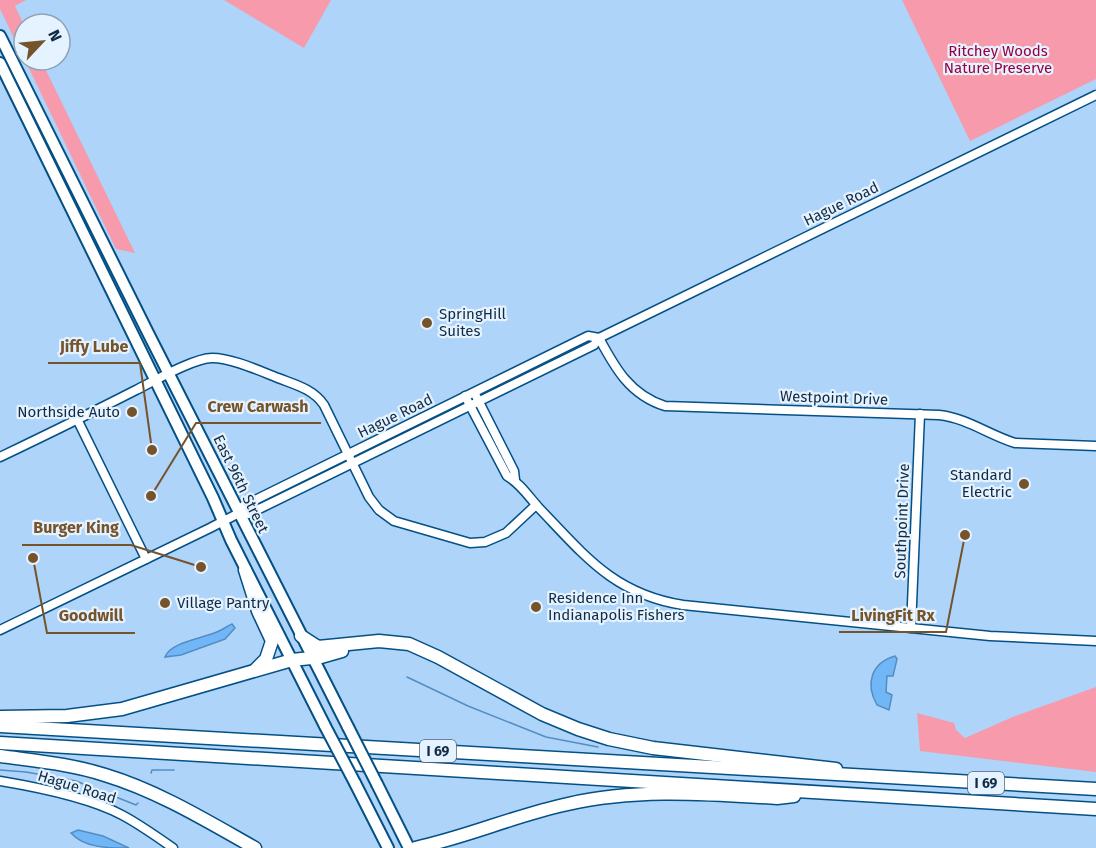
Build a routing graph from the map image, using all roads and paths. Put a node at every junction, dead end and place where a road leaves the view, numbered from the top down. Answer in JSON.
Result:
{"nodes":[{"id":1,"x":0,"y":36,"type":"edge"},
{"id":2,"x":0,"y":63,"type":"edge"},
{"id":3,"x":1096,"y":95,"type":"edge"},
{"id":4,"x":27,"y":119,"type":"junction"},
{"id":5,"x":70,"y":178,"type":"junction"},
{"id":6,"x":110,"y":288,"type":"junction"},
{"id":7,"x":140,"y":319,"type":"junction"},
{"id":8,"x":599,"y":338,"type":"junction"},
{"id":9,"x":170,"y":374,"type":"junction"},
{"id":10,"x":155,"y":380,"type":"junction"},
{"id":11,"x":474,"y":392,"type":"junction"},
{"id":12,"x":465,"y":396,"type":"junction"},
{"id":13,"x":479,"y":401,"type":"junction"},
{"id":14,"x":470,"y":406,"type":"junction"},
{"id":15,"x":920,"y":414,"type":"junction"},
{"id":16,"x":77,"y":419,"type":"junction"},
{"id":17,"x":1096,"y":446,"type":"edge"},
{"id":18,"x":348,"y":454,"type":"junction"},
{"id":19,"x":0,"y":457,"type":"edge"},
{"id":20,"x":352,"y":463,"type":"junction"},
{"id":21,"x":515,"y":480,"type":"junction"},
{"id":22,"x":536,"y":505,"type":"junction"},
{"id":23,"x":240,"y":513,"type":"junction"},
{"id":24,"x":224,"y":521,"type":"junction"},
{"id":25,"x":146,"y":559,"type":"junction"},
{"id":26,"x":245,"y":570,"type":"junction"},
{"id":27,"x":911,"y":628,"type":"junction"},
{"id":28,"x":0,"y":630,"type":"edge"},
{"id":29,"x":301,"y":636,"type":"junction"},
{"id":30,"x":1096,"y":641,"type":"edge"},
{"id":31,"x":353,"y":644,"type":"junction"},
{"id":32,"x":312,"y":657,"type":"junction"},
{"id":33,"x":292,"y":660,"type":"junction"},
{"id":34,"x":249,"y":672,"type":"junction"},
{"id":35,"x":0,"y":717,"type":"edge"},
{"id":36,"x":0,"y":726,"type":"edge"},
{"id":37,"x":0,"y":742,"type":"edge"},
{"id":38,"x":0,"y":756,"type":"edge"},
{"id":39,"x":875,"y":776,"type":"junction"},
{"id":40,"x":0,"y":781,"type":"edge"},
{"id":41,"x":1096,"y":789,"type":"edge"},
{"id":42,"x":823,"y":794,"type":"junction"},
{"id":43,"x":1096,"y":809,"type":"edge"},
{"id":44,"x":442,"y":844,"type":"edge"},
{"id":45,"x":172,"y":848,"type":"edge"},
{"id":46,"x":255,"y":848,"type":"edge"},
{"id":47,"x":388,"y":848,"type":"edge"},
{"id":48,"x":409,"y":848,"type":"edge"},
{"id":49,"x":415,"y":848,"type":"edge"}],
"edges":[{"from":1,"to":5,"type":"main road","name":"East 96th Street"},
{"from":2,"to":4,"type":"main road","name":"East 96th Street"},
{"from":3,"to":8,"type":"street","name":"Hague Road"},
{"from":4,"to":5,"type":"main road"},
{"from":4,"to":6,"type":"main road","name":"East 96th Street"},
{"from":5,"to":7,"type":"main road","name":"East 96th Street"},
{"from":6,"to":7,"type":"main road"},
{"from":6,"to":10,"type":"main road","name":"East 96th Street"},
{"from":7,"to":9,"type":"main road","name":"East 96th Street"},
{"from":8,"to":11,"type":"street","name":"Hague Road"},
{"from":8,"to":13,"type":"street","name":"Hague Road"},
{"from":8,"to":15,"type":"street","name":"Westpoint Drive"},
{"from":9,"to":10,"type":"street"},
{"from":9,"to":18,"type":"street"},
{"from":9,"to":23,"type":"main road","name":"East 96th Street"},
{"from":10,"to":16,"type":"street"},
{"from":10,"to":24,"type":"main road","name":"East 96th Street"},
{"from":11,"to":12,"type":"street","name":"Hague Road"},
{"from":11,"to":13,"type":"street"},
{"from":12,"to":14,"type":"street"},
{"from":12,"to":18,"type":"street","name":"Hague Road"},
{"from":13,"to":14,"type":"street","name":"Hague Road"},
{"from":13,"to":21,"type":"street"},
{"from":14,"to":20,"type":"street","name":"Hague Road"},
{"from":14,"to":21,"type":"street"},
{"from":15,"to":17,"type":"street","name":"Westpoint Drive"},
{"from":15,"to":27,"type":"street","name":"Southpoint Drive"},
{"from":16,"to":19,"type":"street"},
{"from":16,"to":25,"type":"street"},
{"from":18,"to":20,"type":"street"},
{"from":18,"to":23,"type":"street","name":"Hague Road"},
{"from":20,"to":22,"type":"street"},
{"from":20,"to":23,"type":"street","name":"Hague Road"},
{"from":21,"to":22,"type":"street"},
{"from":22,"to":27,"type":"street"},
{"from":23,"to":24,"type":"street"},
{"from":23,"to":29,"type":"main road","name":"East 96th Street"},
{"from":24,"to":25,"type":"street"},
{"from":24,"to":26,"type":"main road","name":"East 96th Street"},
{"from":25,"to":28,"type":"street"},
{"from":26,"to":33,"type":"main road","name":"East 96th Street"},
{"from":26,"to":34,"type":"highway"},
{"from":27,"to":30,"type":"street"},
{"from":29,"to":31,"type":"highway"},
{"from":29,"to":32,"type":"main road","name":"East 96th Street"},
{"from":31,"to":32,"type":"highway"},
{"from":31,"to":39,"type":"highway"},
{"from":32,"to":33,"type":"highway"},
{"from":32,"to":48,"type":"main road","name":"East 96th Street","bridge":true},
{"from":33,"to":34,"type":"highway"},
{"from":33,"to":47,"type":"main road","name":"East 96th Street","bridge":true},
{"from":34,"to":35,"type":"highway"},
{"from":36,"to":39,"type":"highway","number":"I 69"},
{"from":37,"to":42,"type":"highway","number":"I 69"},
{"from":38,"to":46,"type":"highway"},
{"from":39,"to":41,"type":"highway","number":"I 69"},
{"from":40,"to":45,"type":"street","name":"Hague Road"},
{"from":42,"to":43,"type":"highway","number":"I 69"},
{"from":42,"to":44,"type":"highway"},
{"from":44,"to":49,"type":"highway"}]}
